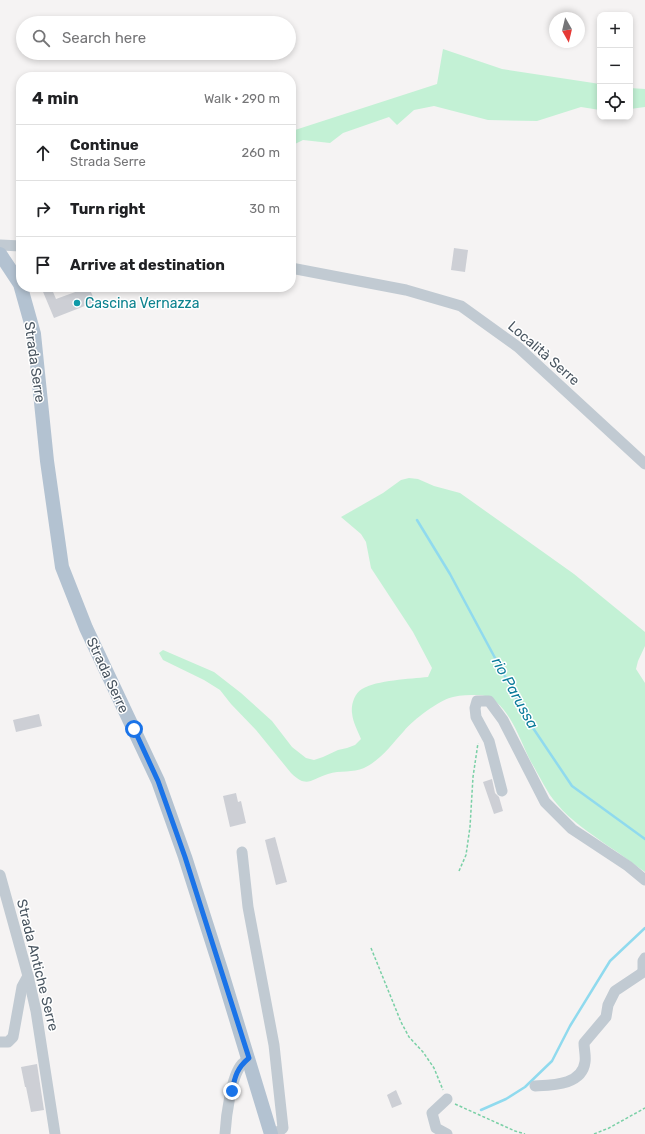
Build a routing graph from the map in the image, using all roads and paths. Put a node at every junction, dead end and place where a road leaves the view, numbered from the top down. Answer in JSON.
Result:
{"nodes":[{"id":1,"x":0,"y":245,"type":"edge"},
{"id":2,"x":16,"y":246,"type":"edge"},
{"id":3,"x":0,"y":254,"type":"edge"},
{"id":4,"x":296,"y":269,"type":"edge"},
{"id":5,"x":16,"y":278,"type":"edge"},
{"id":6,"x":22,"y":292,"type":"edge"},
{"id":7,"x":645,"y":464,"type":"edge"},
{"id":8,"x":486,"y":737,"type":"junction"},
{"id":9,"x":502,"y":791,"type":"dead end"},
{"id":10,"x":242,"y":852,"type":"dead end"},
{"id":11,"x":459,"y":871,"type":"dead end"},
{"id":12,"x":0,"y":875,"type":"edge"},
{"id":13,"x":645,"y":880,"type":"edge"},
{"id":14,"x":371,"y":948,"type":"dead end"},
{"id":15,"x":645,"y":958,"type":"edge"},
{"id":16,"x":644,"y":971,"type":"edge"},
{"id":17,"x":28,"y":976,"type":"junction"},
{"id":18,"x":0,"y":1042,"type":"edge"},
{"id":19,"x":249,"y":1058,"type":"junction"},
{"id":20,"x":535,"y":1086,"type":"dead end"},
{"id":21,"x":447,"y":1099,"type":"junction"},
{"id":22,"x":645,"y":1108,"type":"edge"},
{"id":23,"x":55,"y":1134,"type":"edge"},
{"id":24,"x":225,"y":1134,"type":"edge"},
{"id":25,"x":271,"y":1134,"type":"edge"},
{"id":26,"x":276,"y":1134,"type":"edge"},
{"id":27,"x":447,"y":1134,"type":"edge"},
{"id":28,"x":525,"y":1134,"type":"edge"},
{"id":29,"x":594,"y":1134,"type":"edge"}],
"edges":[{"from":1,"to":2,"type":"street"},
{"from":3,"to":5,"type":"main road","name":"Strada Serre"},
{"from":4,"to":7,"type":"street","name":"Località Serre"},
{"from":6,"to":19,"type":"main road","name":"Strada Serre"},
{"from":8,"to":9,"type":"street"},
{"from":8,"to":11,"type":"path"},
{"from":8,"to":13,"type":"street"},
{"from":10,"to":26,"type":"street"},
{"from":12,"to":17,"type":"street","name":"Strada Antiche Serre"},
{"from":14,"to":21,"type":"path"},
{"from":15,"to":16,"type":"street"},
{"from":16,"to":20,"type":"street"},
{"from":17,"to":18,"type":"street"},
{"from":17,"to":23,"type":"street","name":"Strada Antiche Serre"},
{"from":19,"to":24,"type":"street"},
{"from":19,"to":25,"type":"main road","name":"Strada Serre"},
{"from":21,"to":27,"type":"street"},
{"from":21,"to":28,"type":"path"},
{"from":22,"to":29,"type":"path"}]}
